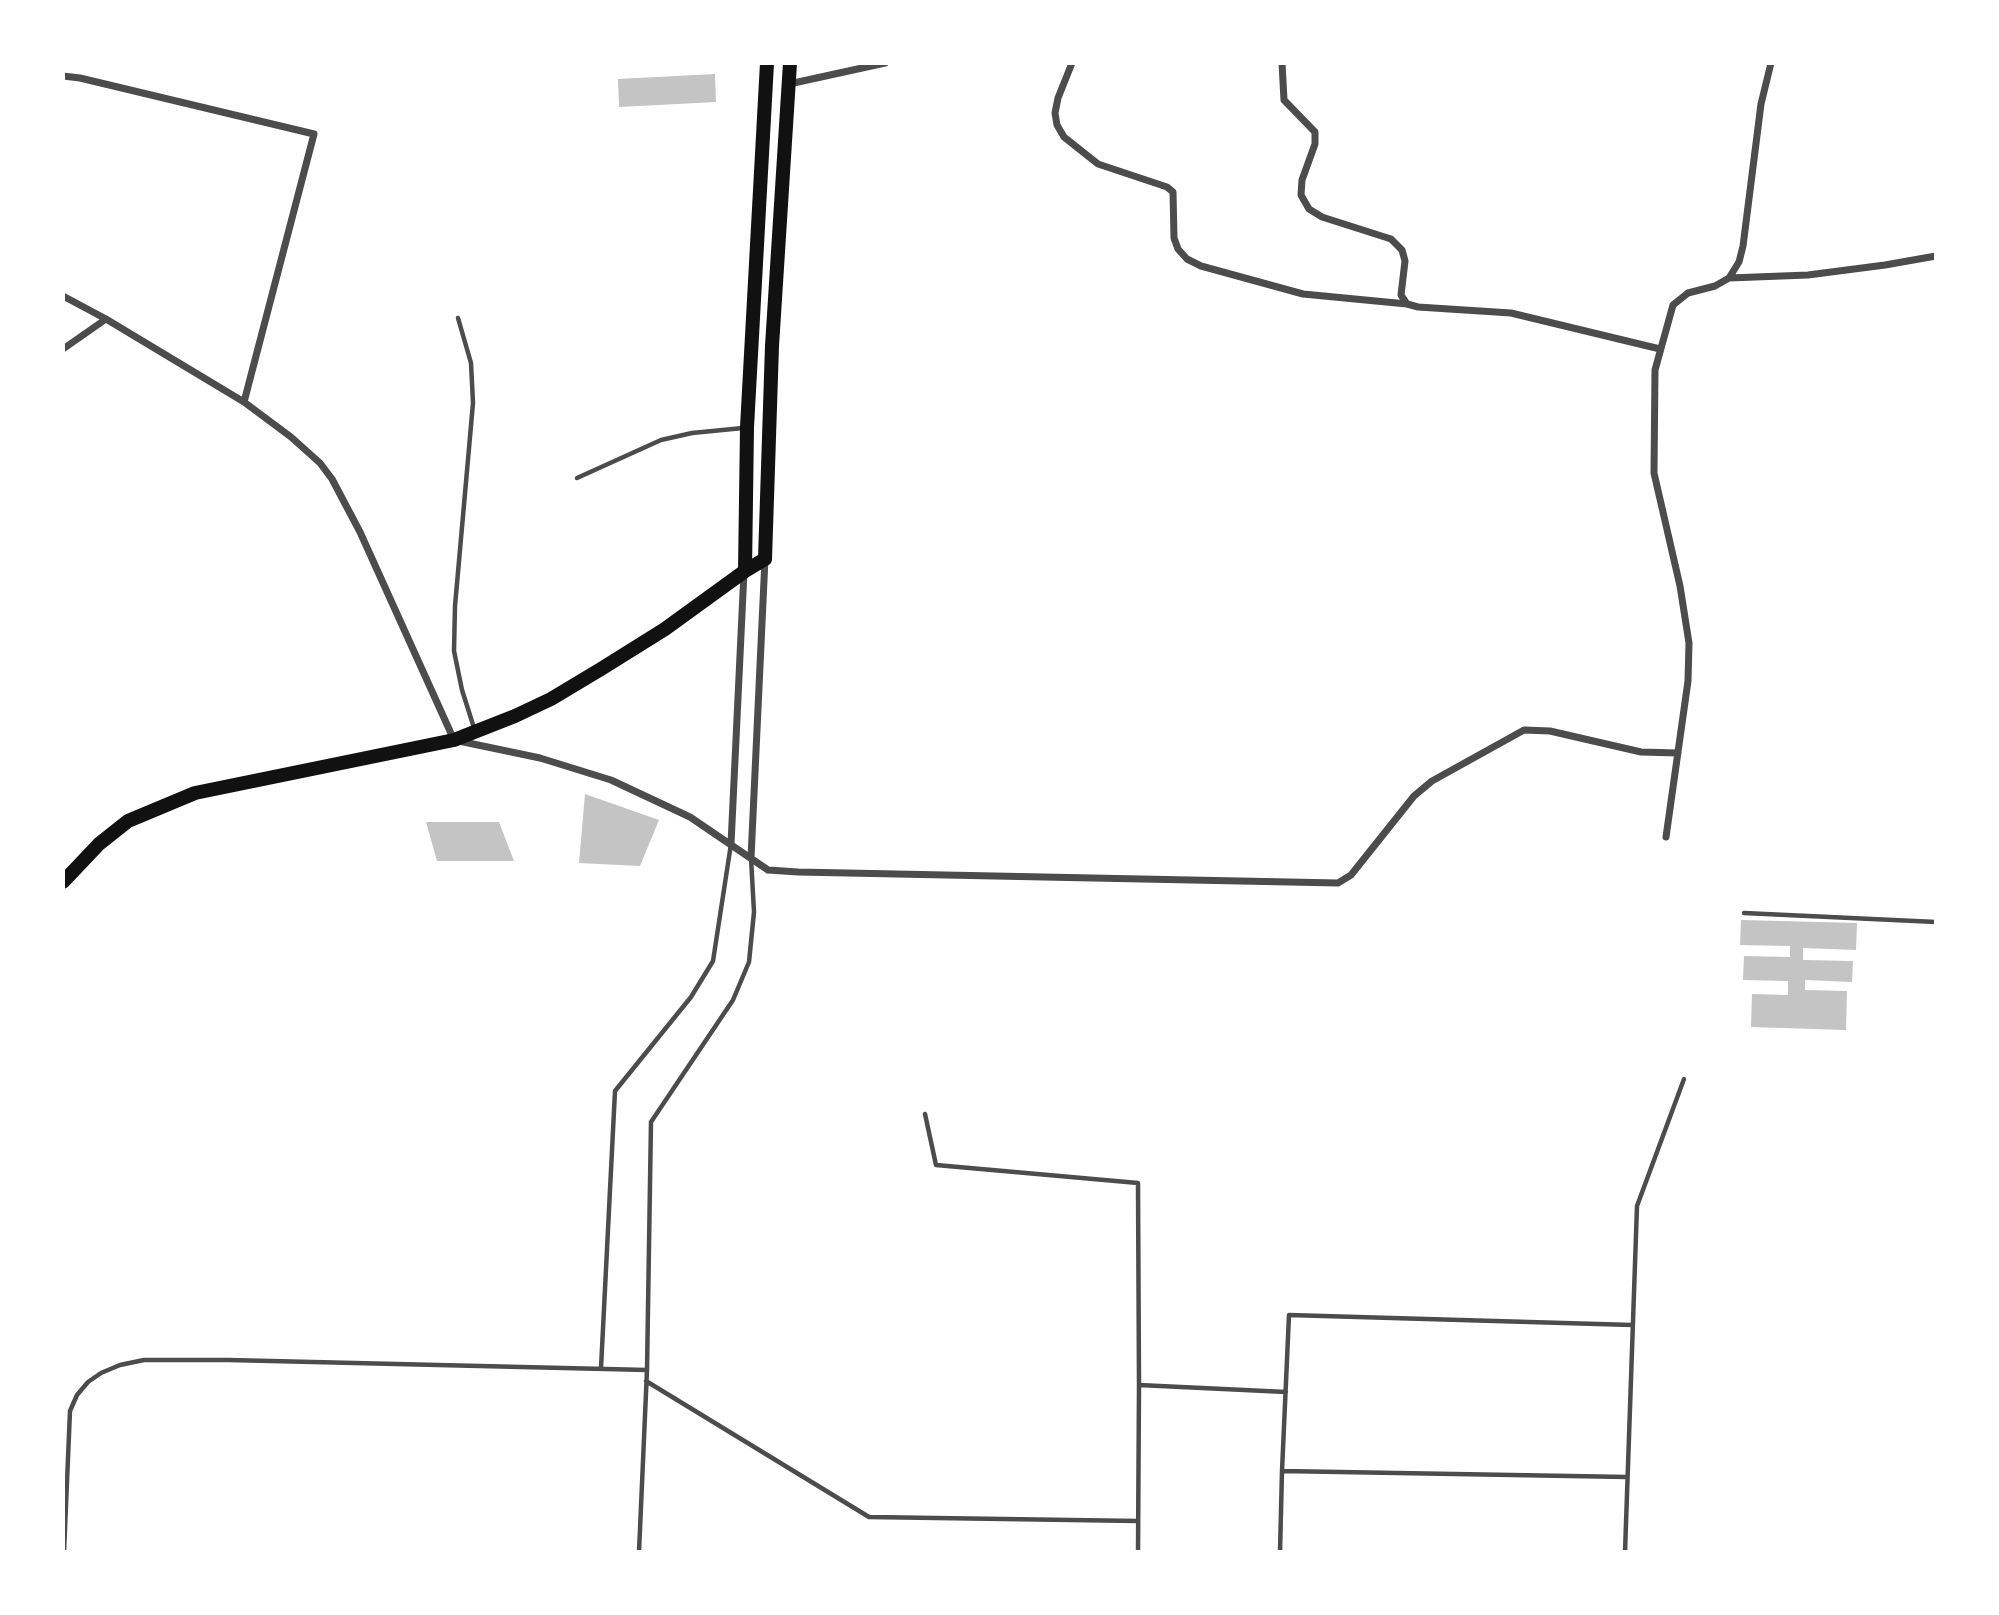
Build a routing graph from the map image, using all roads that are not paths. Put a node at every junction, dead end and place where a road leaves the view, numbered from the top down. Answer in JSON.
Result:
{"nodes":[{"id":1,"x":767,"y":63,"type":"edge"},
{"id":2,"x":790,"y":63,"type":"edge"},
{"id":3,"x":884,"y":63,"type":"edge"},
{"id":4,"x":1072,"y":63,"type":"edge"},
{"id":5,"x":1282,"y":63,"type":"edge"},
{"id":6,"x":1770,"y":63,"type":"edge"},
{"id":7,"x":63,"y":76,"type":"edge"},
{"id":8,"x":788,"y":85,"type":"junction"},
{"id":9,"x":1936,"y":256,"type":"edge"},
{"id":10,"x":1729,"y":278,"type":"junction"},
{"id":11,"x":63,"y":296,"type":"edge"},
{"id":12,"x":1407,"y":304,"type":"junction"},
{"id":13,"x":458,"y":318,"type":"dead end"},
{"id":14,"x":106,"y":319,"type":"junction"},
{"id":15,"x":63,"y":349,"type":"edge"},
{"id":16,"x":1660,"y":349,"type":"junction"},
{"id":17,"x":244,"y":402,"type":"junction"},
{"id":18,"x":747,"y":427,"type":"junction"},
{"id":19,"x":578,"y":478,"type":"dead end"},
{"id":20,"x":765,"y":559,"type":"junction"},
{"id":21,"x":744,"y":571,"type":"junction"},
{"id":22,"x":475,"y":731,"type":"junction"},
{"id":23,"x":454,"y":740,"type":"junction"},
{"id":24,"x":1678,"y":753,"type":"junction"},
{"id":25,"x":1666,"y":837,"type":"dead end"},
{"id":26,"x":731,"y":844,"type":"junction"},
{"id":27,"x":751,"y":858,"type":"junction"},
{"id":28,"x":63,"y":882,"type":"edge"},
{"id":29,"x":1744,"y":913,"type":"dead end"},
{"id":30,"x":1936,"y":922,"type":"edge"},
{"id":31,"x":1684,"y":1079,"type":"dead end"},
{"id":32,"x":925,"y":1115,"type":"dead end"},
{"id":33,"x":1632,"y":1325,"type":"junction"},
{"id":34,"x":601,"y":1368,"type":"junction"},
{"id":35,"x":647,"y":1370,"type":"junction"},
{"id":36,"x":646,"y":1381,"type":"junction"},
{"id":37,"x":1139,"y":1385,"type":"junction"},
{"id":38,"x":1286,"y":1392,"type":"junction"},
{"id":39,"x":1282,"y":1471,"type":"junction"},
{"id":40,"x":1627,"y":1477,"type":"junction"},
{"id":41,"x":1138,"y":1521,"type":"junction"},
{"id":42,"x":64,"y":1552,"type":"edge"},
{"id":43,"x":639,"y":1552,"type":"edge"},
{"id":44,"x":1138,"y":1552,"type":"edge"},
{"id":45,"x":1280,"y":1552,"type":"edge"},
{"id":46,"x":1625,"y":1552,"type":"edge"}],
"edges":[{"from":1,"to":18,"type":"main road"},
{"from":2,"to":8,"type":"main road"},
{"from":3,"to":8,"type":"street"},
{"from":4,"to":12,"type":"street"},
{"from":5,"to":12,"type":"street"},
{"from":6,"to":10,"type":"street"},
{"from":7,"to":17,"type":"street"},
{"from":8,"to":20,"type":"main road"},
{"from":9,"to":10,"type":"street"},
{"from":10,"to":16,"type":"street"},
{"from":11,"to":14,"type":"street"},
{"from":12,"to":16,"type":"street"},
{"from":13,"to":22,"type":"lane"},
{"from":14,"to":15,"type":"street"},
{"from":14,"to":17,"type":"street"},
{"from":16,"to":24,"type":"street"},
{"from":17,"to":23,"type":"street"},
{"from":18,"to":19,"type":"lane"},
{"from":18,"to":21,"type":"main road"},
{"from":20,"to":21,"type":"main road"},
{"from":20,"to":27,"type":"street"},
{"from":21,"to":22,"type":"main road"},
{"from":21,"to":26,"type":"street"},
{"from":22,"to":23,"type":"main road"},
{"from":23,"to":26,"type":"street"},
{"from":23,"to":28,"type":"main road"},
{"from":24,"to":25,"type":"street"},
{"from":24,"to":27,"type":"street"},
{"from":26,"to":27,"type":"street"},
{"from":26,"to":34,"type":"lane"},
{"from":27,"to":35,"type":"lane"},
{"from":29,"to":30,"type":"lane"},
{"from":31,"to":33,"type":"lane"},
{"from":32,"to":37,"type":"lane"},
{"from":33,"to":38,"type":"lane"},
{"from":33,"to":40,"type":"lane"},
{"from":34,"to":35,"type":"lane"},
{"from":34,"to":42,"type":"lane"},
{"from":35,"to":36,"type":"lane"},
{"from":36,"to":41,"type":"lane"},
{"from":36,"to":43,"type":"lane"},
{"from":37,"to":38,"type":"lane"},
{"from":37,"to":41,"type":"lane"},
{"from":38,"to":39,"type":"lane"},
{"from":39,"to":40,"type":"lane"},
{"from":39,"to":45,"type":"lane"},
{"from":40,"to":46,"type":"lane"},
{"from":41,"to":44,"type":"lane"}]}
